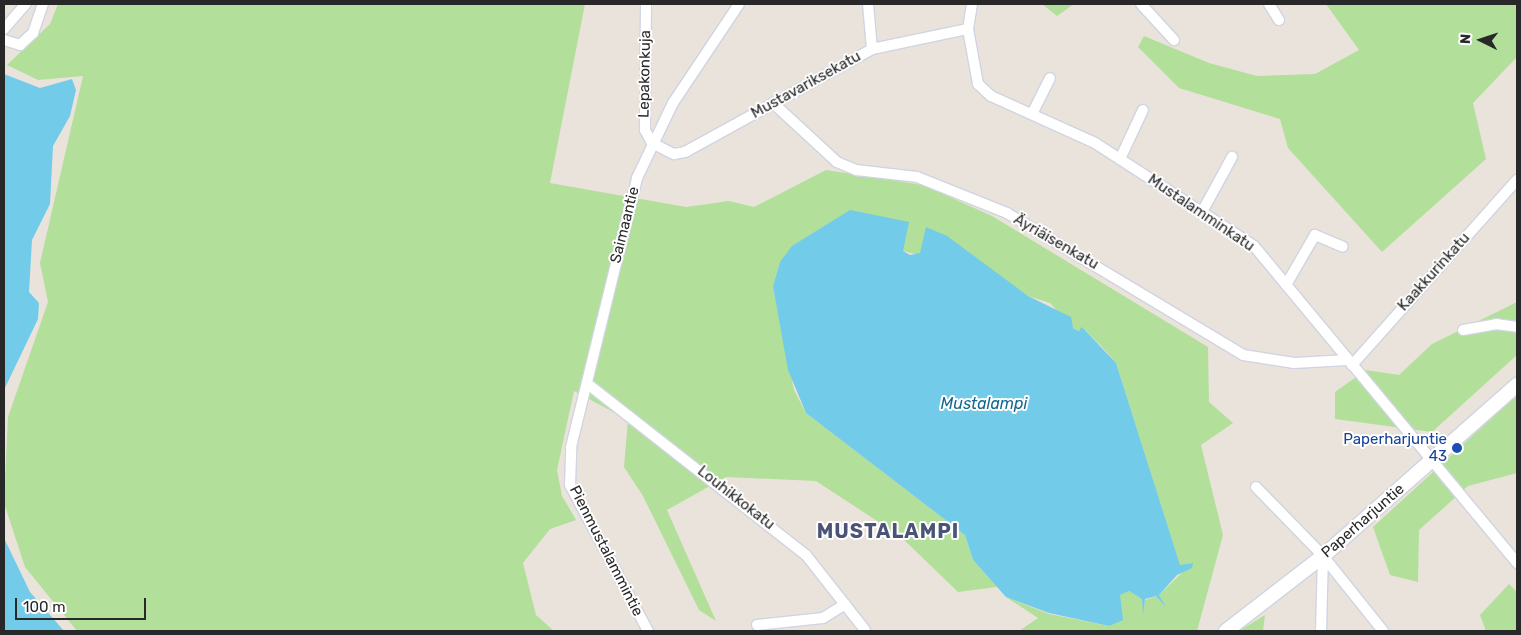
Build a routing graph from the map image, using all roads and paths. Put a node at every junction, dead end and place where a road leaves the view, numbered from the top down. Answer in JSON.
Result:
{"nodes":[{"id":1,"x":26,"y":4,"type":"edge"},
{"id":2,"x":43,"y":4,"type":"edge"},
{"id":3,"x":646,"y":4,"type":"edge"},
{"id":4,"x":740,"y":4,"type":"edge"},
{"id":5,"x":868,"y":4,"type":"edge"},
{"id":6,"x":972,"y":4,"type":"edge"},
{"id":7,"x":1141,"y":4,"type":"edge"},
{"id":8,"x":1269,"y":4,"type":"edge"},
{"id":9,"x":1279,"y":20,"type":"dead end"},
{"id":10,"x":4,"y":29,"type":"edge"},
{"id":11,"x":968,"y":29,"type":"junction"},
{"id":12,"x":4,"y":40,"type":"edge"},
{"id":13,"x":1174,"y":40,"type":"dead end"},
{"id":14,"x":872,"y":48,"type":"junction"},
{"id":15,"x":1050,"y":78,"type":"dead end"},
{"id":16,"x":773,"y":103,"type":"junction"},
{"id":17,"x":1143,"y":110,"type":"dead end"},
{"id":18,"x":1032,"y":114,"type":"junction"},
{"id":19,"x":652,"y":143,"type":"junction"},
{"id":20,"x":1232,"y":157,"type":"dead end"},
{"id":21,"x":1120,"y":159,"type":"junction"},
{"id":22,"x":1517,"y":180,"type":"edge"},
{"id":23,"x":1202,"y":212,"type":"junction"},
{"id":24,"x":1343,"y":247,"type":"dead end"},
{"id":25,"x":1286,"y":285,"type":"junction"},
{"id":26,"x":1517,"y":326,"type":"edge"},
{"id":27,"x":1463,"y":330,"type":"dead end"},
{"id":28,"x":1350,"y":362,"type":"junction"},
{"id":29,"x":589,"y":384,"type":"junction"},
{"id":30,"x":1517,"y":385,"type":"edge"},
{"id":31,"x":1433,"y":460,"type":"junction"},
{"id":32,"x":568,"y":469,"type":"joint"},
{"id":33,"x":1256,"y":487,"type":"dead end"},
{"id":34,"x":1323,"y":556,"type":"junction"},
{"id":35,"x":1517,"y":563,"type":"edge"},
{"id":36,"x":845,"y":604,"type":"junction"},
{"id":37,"x":788,"y":621,"type":"junction"},
{"id":38,"x":757,"y":625,"type":"dead end"},
{"id":39,"x":865,"y":630,"type":"edge"},
{"id":40,"x":648,"y":631,"type":"edge"},
{"id":41,"x":794,"y":631,"type":"edge"},
{"id":42,"x":1226,"y":631,"type":"edge"},
{"id":43,"x":1321,"y":631,"type":"edge"},
{"id":44,"x":1383,"y":631,"type":"edge"}],
"edges":[{"from":1,"to":10,"type":"street"},
{"from":2,"to":12,"type":"street"},
{"from":3,"to":19,"type":"street","name":"Lepakonkuja"},
{"from":4,"to":19,"type":"street","name":"Saimaantie"},
{"from":5,"to":14,"type":"street"},
{"from":6,"to":11,"type":"street","name":"Mustalamminkatu"},
{"from":7,"to":13,"type":"street"},
{"from":8,"to":9,"type":"street"},
{"from":11,"to":14,"type":"street","name":"Mustavariksekatu"},
{"from":11,"to":18,"type":"street","name":"Mustalamminkatu"},
{"from":14,"to":16,"type":"street","name":"Mustavariksekatu"},
{"from":15,"to":18,"type":"street"},
{"from":16,"to":19,"type":"street","name":"Mustavariksekatu"},
{"from":16,"to":28,"type":"street","name":"Äyriäisenkatu"},
{"from":17,"to":21,"type":"street"},
{"from":18,"to":21,"type":"street","name":"Mustalamminkatu"},
{"from":19,"to":29,"type":"street","name":"Saimaantie"},
{"from":20,"to":23,"type":"street"},
{"from":21,"to":23,"type":"street","name":"Mustalamminkatu"},
{"from":22,"to":28,"type":"street","name":"Kaakkurinkatu"},
{"from":23,"to":25,"type":"street","name":"Mustalamminkatu"},
{"from":24,"to":25,"type":"street"},
{"from":25,"to":28,"type":"street","name":"Mustalamminkatu"},
{"from":26,"to":27,"type":"street"},
{"from":28,"to":31,"type":"street","name":"Mustalamminkatu"},
{"from":29,"to":32,"type":"street","name":"Saimaantie"},
{"from":29,"to":36,"type":"street","name":"Louhikkokatu"},
{"from":30,"to":31,"type":"street","name":"Paperharjuntie"},
{"from":31,"to":34,"type":"street","name":"Paperharjuntie"},
{"from":31,"to":35,"type":"street","name":"Mustalamminkatu"},
{"from":32,"to":40,"type":"street","name":"Pienmustalammintie"},
{"from":33,"to":34,"type":"street"},
{"from":34,"to":42,"type":"street","name":"Paperharjuntie"},
{"from":34,"to":43,"type":"street"},
{"from":34,"to":44,"type":"street"},
{"from":36,"to":37,"type":"street"},
{"from":36,"to":39,"type":"street","name":"Louhikkokatu"},
{"from":37,"to":38,"type":"street"},
{"from":37,"to":41,"type":"street"}]}
